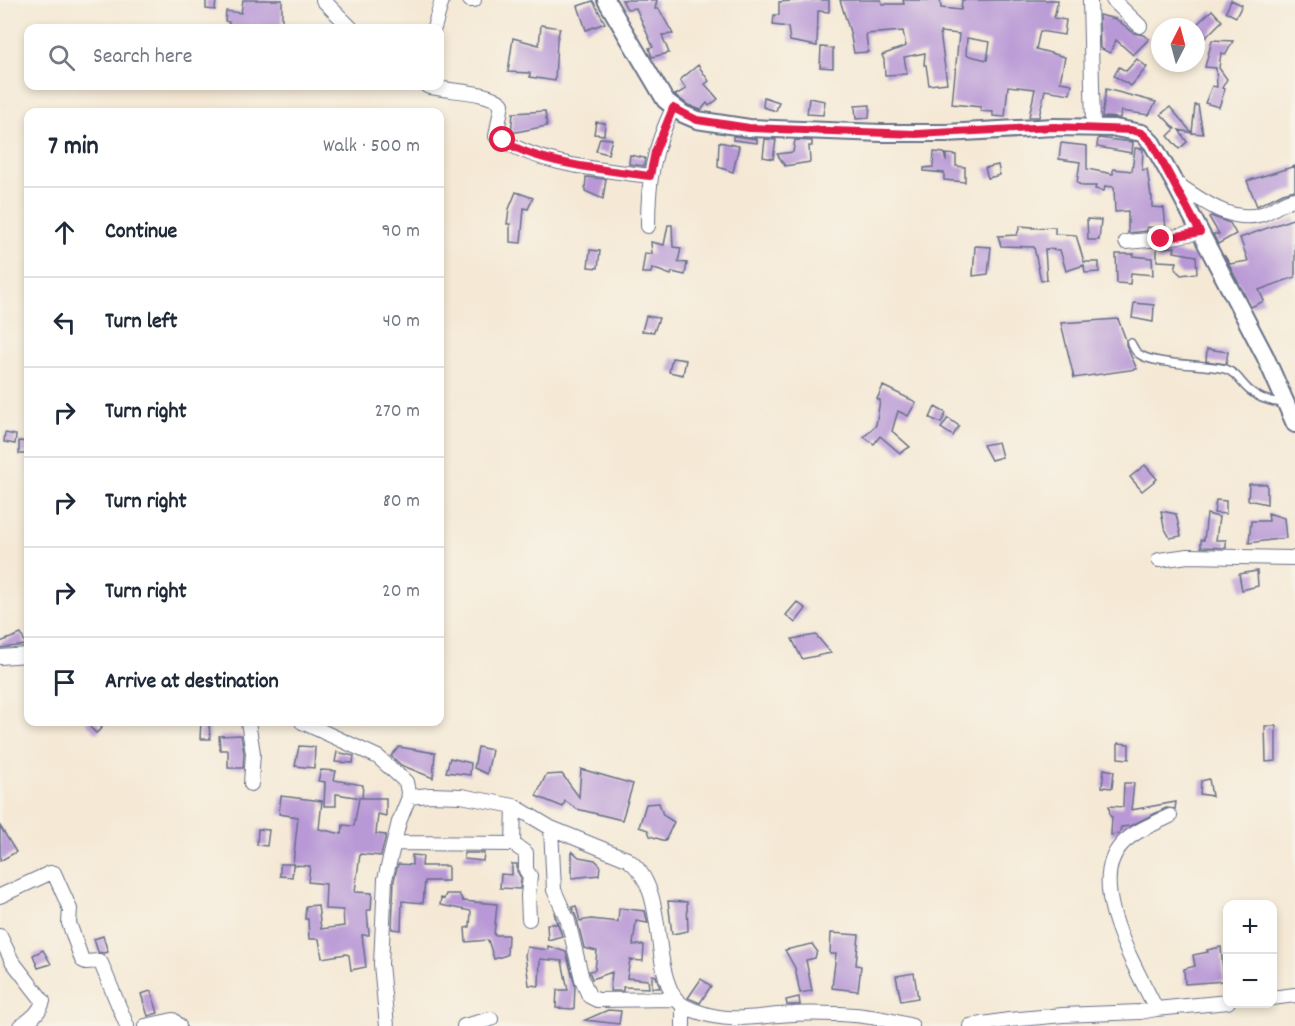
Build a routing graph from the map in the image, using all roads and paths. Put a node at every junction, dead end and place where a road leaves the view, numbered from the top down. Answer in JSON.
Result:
{"nodes":[{"id":1,"x":323,"y":0,"type":"edge"},
{"id":2,"x":442,"y":0,"type":"edge"},
{"id":3,"x":606,"y":0,"type":"edge"},
{"id":4,"x":1090,"y":0,"type":"edge"},
{"id":5,"x":1113,"y":0,"type":"edge"},
{"id":6,"x":347,"y":24,"type":"edge"},
{"id":7,"x":435,"y":24,"type":"edge"},
{"id":8,"x":1140,"y":26,"type":"dead end"},
{"id":9,"x":444,"y":89,"type":"edge"},
{"id":10,"x":673,"y":108,"type":"junction"},
{"id":11,"x":1093,"y":127,"type":"junction"},
{"id":12,"x":650,"y":176,"type":"junction"},
{"id":13,"x":1174,"y":182,"type":"junction"},
{"id":14,"x":1295,"y":199,"type":"edge"},
{"id":15,"x":648,"y":226,"type":"dead end"},
{"id":16,"x":1200,"y":232,"type":"junction"},
{"id":17,"x":1126,"y":242,"type":"dead end"},
{"id":18,"x":1131,"y":343,"type":"dead end"},
{"id":19,"x":1287,"y":404,"type":"junction"},
{"id":20,"x":1295,"y":424,"type":"edge"},
{"id":21,"x":1295,"y":558,"type":"edge"},
{"id":22,"x":1159,"y":560,"type":"dead end"},
{"id":23,"x":24,"y":655,"type":"edge"},
{"id":24,"x":0,"y":657,"type":"edge"},
{"id":25,"x":249,"y":726,"type":"edge"},
{"id":26,"x":311,"y":726,"type":"edge"},
{"id":27,"x":251,"y":784,"type":"dead end"},
{"id":28,"x":409,"y":797,"type":"junction"},
{"id":29,"x":514,"y":806,"type":"junction"},
{"id":30,"x":1170,"y":816,"type":"dead end"},
{"id":31,"x":550,"y":828,"type":"junction"},
{"id":32,"x":395,"y":843,"type":"junction"},
{"id":33,"x":513,"y":844,"type":"junction"},
{"id":34,"x":543,"y":849,"type":"dead end"},
{"id":35,"x":526,"y":853,"type":"junction"},
{"id":36,"x":0,"y":896,"type":"edge"},
{"id":37,"x":529,"y":920,"type":"dead end"},
{"id":38,"x":0,"y":936,"type":"edge"},
{"id":39,"x":1295,"y":995,"type":"edge"},
{"id":40,"x":1277,"y":997,"type":"edge"},
{"id":41,"x":679,"y":1002,"type":"junction"},
{"id":42,"x":1223,"y":1002,"type":"edge"},
{"id":43,"x":1156,"y":1009,"type":"junction"},
{"id":44,"x":491,"y":1019,"type":"dead end"},
{"id":45,"x":20,"y":1026,"type":"edge"},
{"id":46,"x":127,"y":1026,"type":"edge"},
{"id":47,"x":145,"y":1026,"type":"edge"},
{"id":48,"x":179,"y":1026,"type":"edge"},
{"id":49,"x":387,"y":1026,"type":"edge"},
{"id":50,"x":464,"y":1026,"type":"edge"},
{"id":51,"x":683,"y":1026,"type":"edge"},
{"id":52,"x":912,"y":1026,"type":"edge"},
{"id":53,"x":970,"y":1026,"type":"edge"}],
"edges":[{"from":1,"to":6,"type":"street"},
{"from":2,"to":7,"type":"street"},
{"from":3,"to":10,"type":"street"},
{"from":4,"to":11,"type":"street"},
{"from":5,"to":8,"type":"street"},
{"from":9,"to":12,"type":"street"},
{"from":10,"to":11,"type":"street"},
{"from":10,"to":12,"type":"street"},
{"from":11,"to":13,"type":"street"},
{"from":12,"to":15,"type":"street"},
{"from":13,"to":14,"type":"street"},
{"from":13,"to":16,"type":"street"},
{"from":16,"to":17,"type":"street"},
{"from":16,"to":19,"type":"street"},
{"from":18,"to":19,"type":"lane"},
{"from":19,"to":20,"type":"street"},
{"from":21,"to":22,"type":"street"},
{"from":23,"to":24,"type":"street"},
{"from":25,"to":27,"type":"street"},
{"from":26,"to":28,"type":"street"},
{"from":28,"to":29,"type":"street"},
{"from":28,"to":32,"type":"street"},
{"from":29,"to":31,"type":"street"},
{"from":29,"to":33,"type":"street"},
{"from":30,"to":43,"type":"street"},
{"from":31,"to":41,"type":"street"},
{"from":31,"to":41,"type":"street"},
{"from":32,"to":33,"type":"street"},
{"from":32,"to":49,"type":"street"},
{"from":33,"to":35,"type":"street"},
{"from":34,"to":35,"type":"street"},
{"from":35,"to":37,"type":"street"},
{"from":36,"to":46,"type":"street"},
{"from":38,"to":45,"type":"street"},
{"from":39,"to":40,"type":"street"},
{"from":41,"to":51,"type":"street"},
{"from":41,"to":52,"type":"street"},
{"from":42,"to":43,"type":"street"},
{"from":43,"to":53,"type":"street"},
{"from":44,"to":50,"type":"street"},
{"from":47,"to":48,"type":"street"}]}
